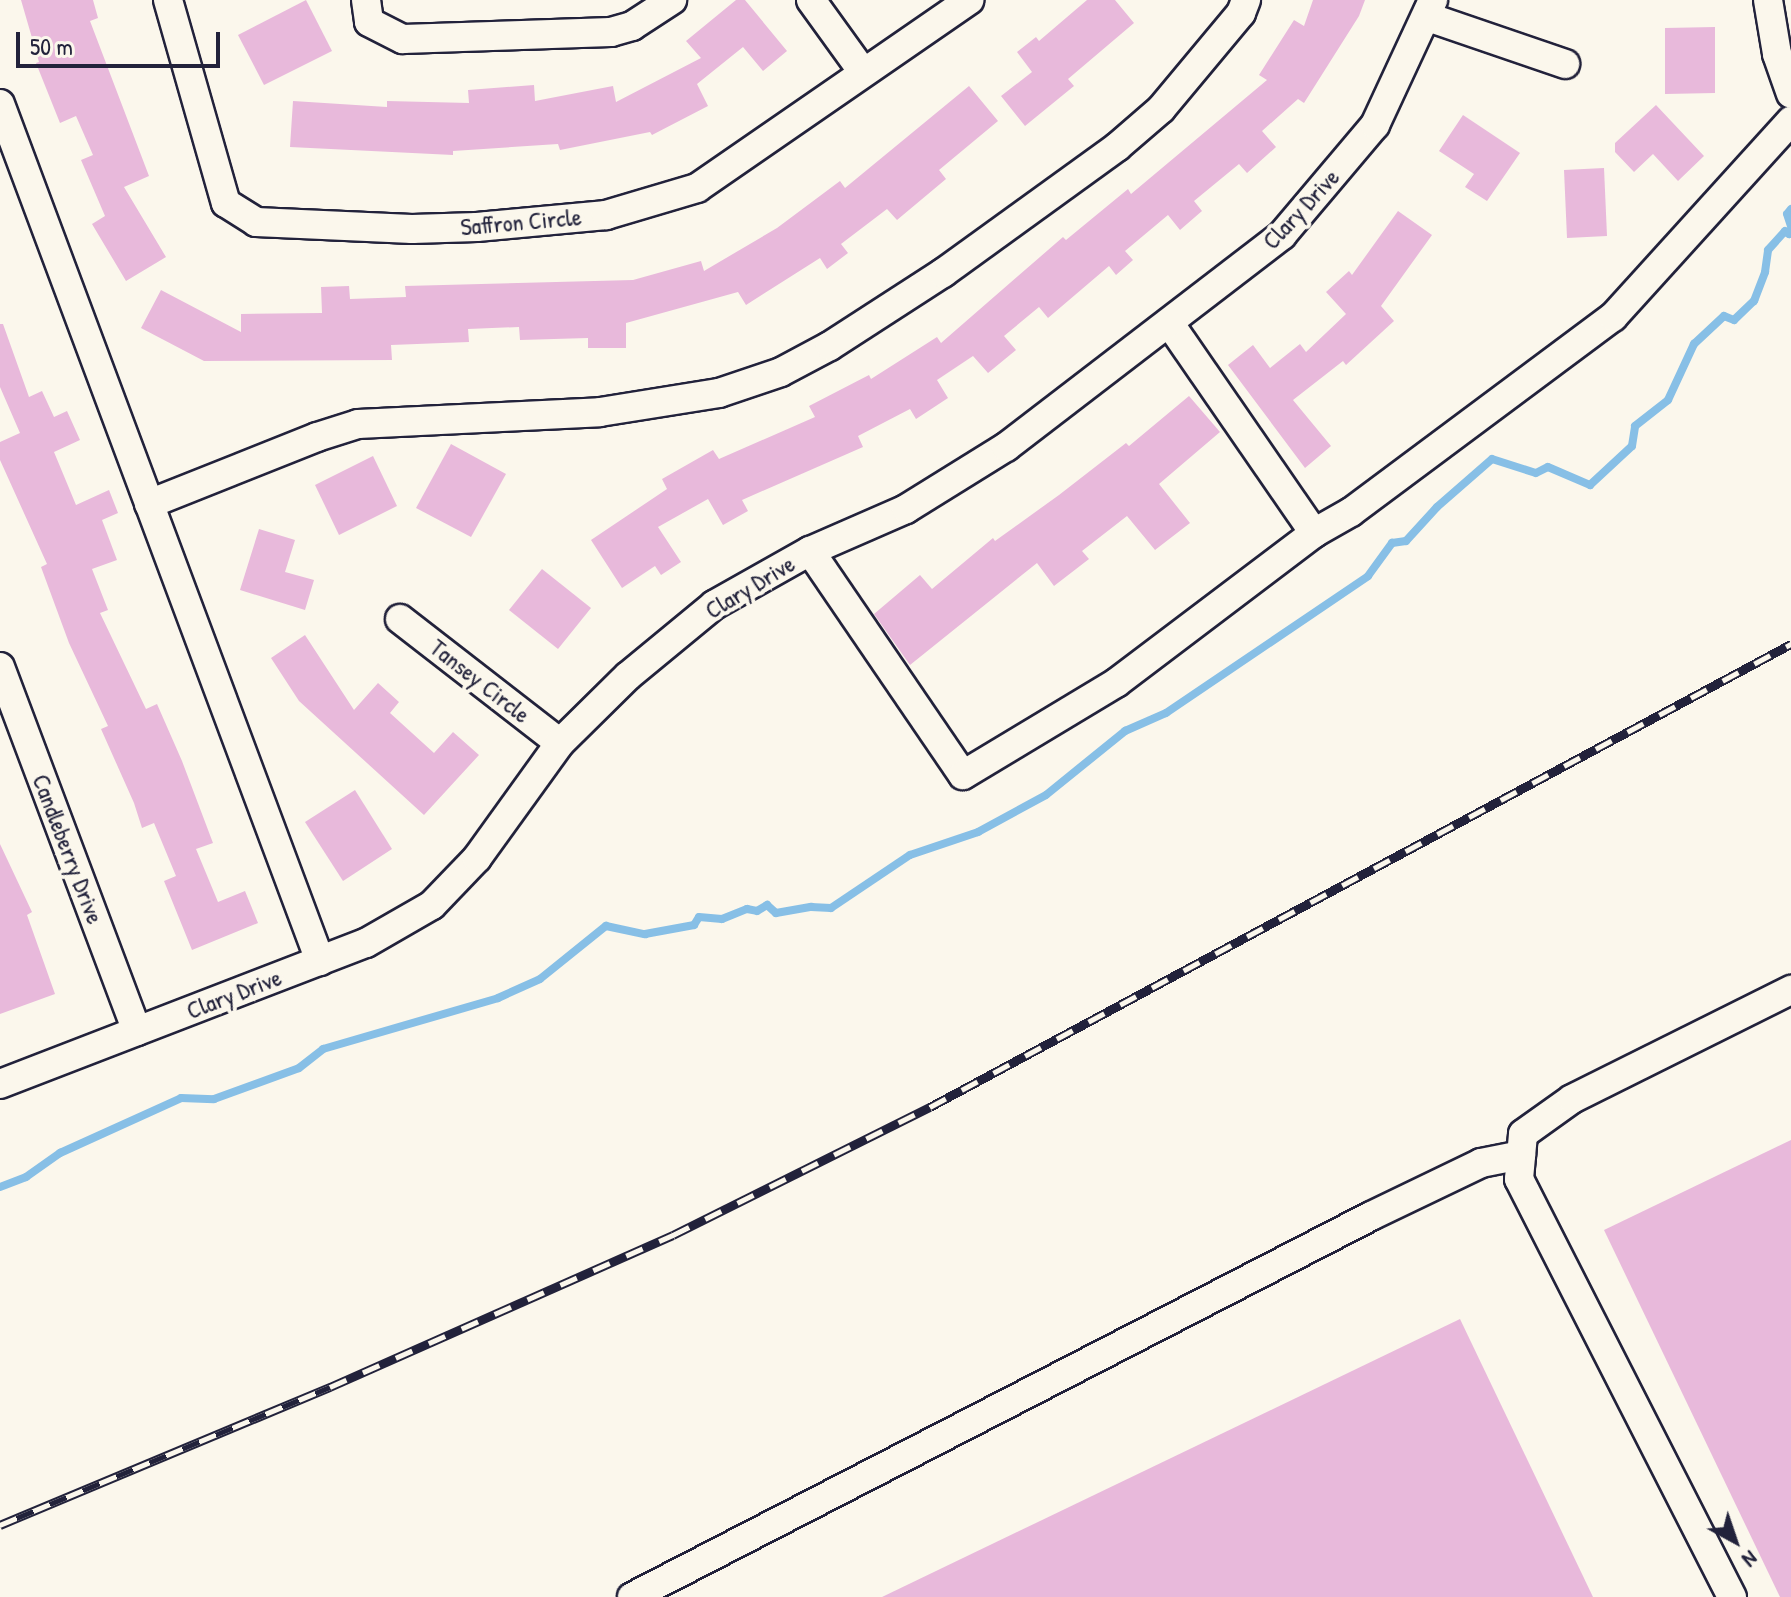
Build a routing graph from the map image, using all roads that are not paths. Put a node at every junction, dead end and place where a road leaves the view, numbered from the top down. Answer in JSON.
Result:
{"nodes":[{"id":1,"x":168,"y":0,"type":"edge"},
{"id":2,"x":366,"y":0,"type":"edge"},
{"id":3,"x":672,"y":0,"type":"edge"},
{"id":4,"x":811,"y":0,"type":"edge"},
{"id":5,"x":970,"y":0,"type":"edge"},
{"id":6,"x":1246,"y":0,"type":"edge"},
{"id":7,"x":1768,"y":0,"type":"edge"},
{"id":8,"x":1431,"y":9,"type":"edge"},
{"id":9,"x":1565,"y":64,"type":"dead end"},
{"id":10,"x":863,"y":72,"type":"junction"},
{"id":11,"x":1791,"y":94,"type":"edge"},
{"id":12,"x":0,"y":104,"type":"edge"},
{"id":13,"x":1791,"y":121,"type":"edge"},
{"id":14,"x":1170,"y":324,"type":"junction"},
{"id":15,"x":149,"y":504,"type":"junction"},
{"id":16,"x":1314,"y":533,"type":"junction"},
{"id":17,"x":810,"y":551,"type":"junction"},
{"id":18,"x":400,"y":619,"type":"dead end"},
{"id":19,"x":0,"y":667,"type":"edge"},
{"id":20,"x":560,"y":743,"type":"junction"},
{"id":21,"x":320,"y":961,"type":"junction"},
{"id":22,"x":1791,"y":990,"type":"edge"},
{"id":23,"x":137,"y":1031,"type":"junction"},
{"id":24,"x":0,"y":1084,"type":"edge"},
{"id":25,"x":1521,"y":1155,"type":"junction"},
{"id":26,"x":632,"y":1597,"type":"edge"},
{"id":27,"x":1732,"y":1597,"type":"edge"}],
"edges":[{"from":1,"to":10,"type":"street","name":"Saffron Circle"},
{"from":2,"to":3,"type":"street"},
{"from":4,"to":10,"type":"street"},
{"from":5,"to":10,"type":"street","name":"Saffron Circle"},
{"from":6,"to":15,"type":"street"},
{"from":7,"to":11,"type":"street"},
{"from":8,"to":9,"type":"street"},
{"from":8,"to":14,"type":"street","name":"Clary Drive"},
{"from":12,"to":15,"type":"street"},
{"from":13,"to":16,"type":"street"},
{"from":14,"to":16,"type":"street"},
{"from":14,"to":17,"type":"street","name":"Clary Drive"},
{"from":15,"to":21,"type":"street"},
{"from":16,"to":17,"type":"street"},
{"from":17,"to":20,"type":"street","name":"Clary Drive"},
{"from":18,"to":20,"type":"street","name":"Tansey Circle"},
{"from":19,"to":23,"type":"street","name":"Candleberry Drive"},
{"from":20,"to":21,"type":"street","name":"Clary Drive"},
{"from":21,"to":23,"type":"street","name":"Clary Drive"},
{"from":22,"to":25,"type":"street"},
{"from":23,"to":24,"type":"street","name":"Clary Drive"},
{"from":25,"to":26,"type":"street"},
{"from":25,"to":27,"type":"street"}]}
